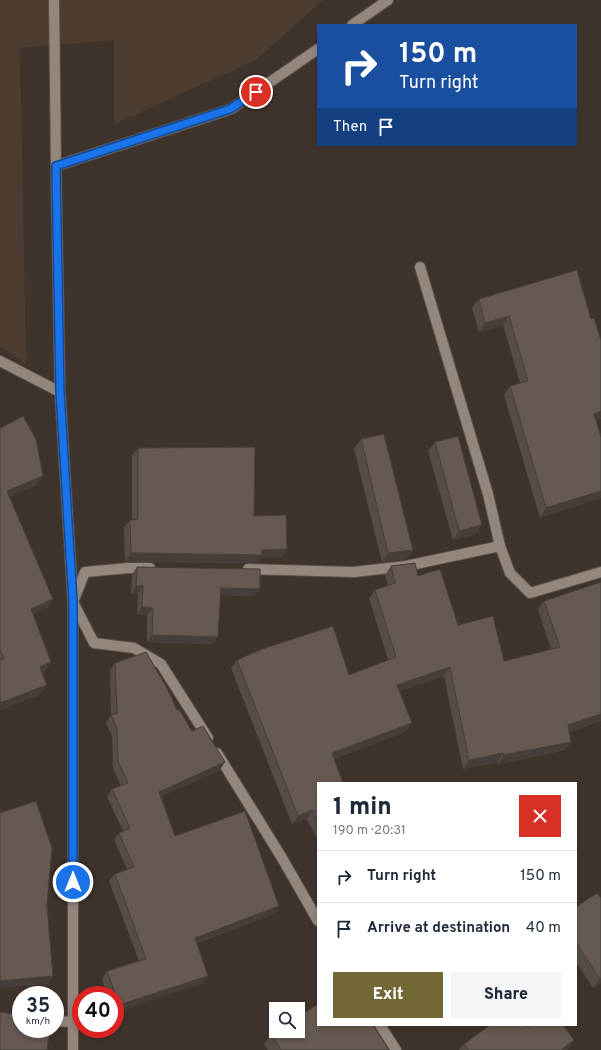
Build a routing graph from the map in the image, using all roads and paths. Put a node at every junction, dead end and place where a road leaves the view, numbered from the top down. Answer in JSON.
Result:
{"nodes":[{"id":1,"x":54,"y":0,"type":"edge"},
{"id":2,"x":388,"y":0,"type":"edge"},
{"id":3,"x":353,"y":24,"type":"edge"},
{"id":4,"x":317,"y":50,"type":"edge"},
{"id":5,"x":56,"y":166,"type":"junction"},
{"id":6,"x":420,"y":267,"type":"dead end"},
{"id":7,"x":0,"y":361,"type":"edge"},
{"id":8,"x":60,"y":392,"type":"junction"},
{"id":9,"x":500,"y":546,"type":"junction"},
{"id":10,"x":157,"y":568,"type":"edge"},
{"id":11,"x":238,"y":569,"type":"edge"},
{"id":12,"x":601,"y":572,"type":"edge"},
{"id":13,"x":73,"y":602,"type":"junction"},
{"id":14,"x":317,"y":919,"type":"edge"},
{"id":15,"x":73,"y":986,"type":"edge"},
{"id":16,"x":381,"y":1026,"type":"edge"},
{"id":17,"x":72,"y":1038,"type":"edge"},
{"id":18,"x":72,"y":1050,"type":"edge"},
{"id":19,"x":396,"y":1050,"type":"edge"}],
"edges":[{"from":1,"to":5,"type":"street"},
{"from":2,"to":3,"type":"street"},
{"from":4,"to":5,"type":"street"},
{"from":5,"to":8,"type":"street"},
{"from":6,"to":9,"type":"street"},
{"from":7,"to":8,"type":"street"},
{"from":8,"to":13,"type":"street"},
{"from":9,"to":11,"type":"street"},
{"from":9,"to":12,"type":"street"},
{"from":10,"to":13,"type":"street"},
{"from":13,"to":14,"type":"street"},
{"from":13,"to":15,"type":"street"},
{"from":16,"to":19,"type":"street"},
{"from":17,"to":18,"type":"street"}]}
